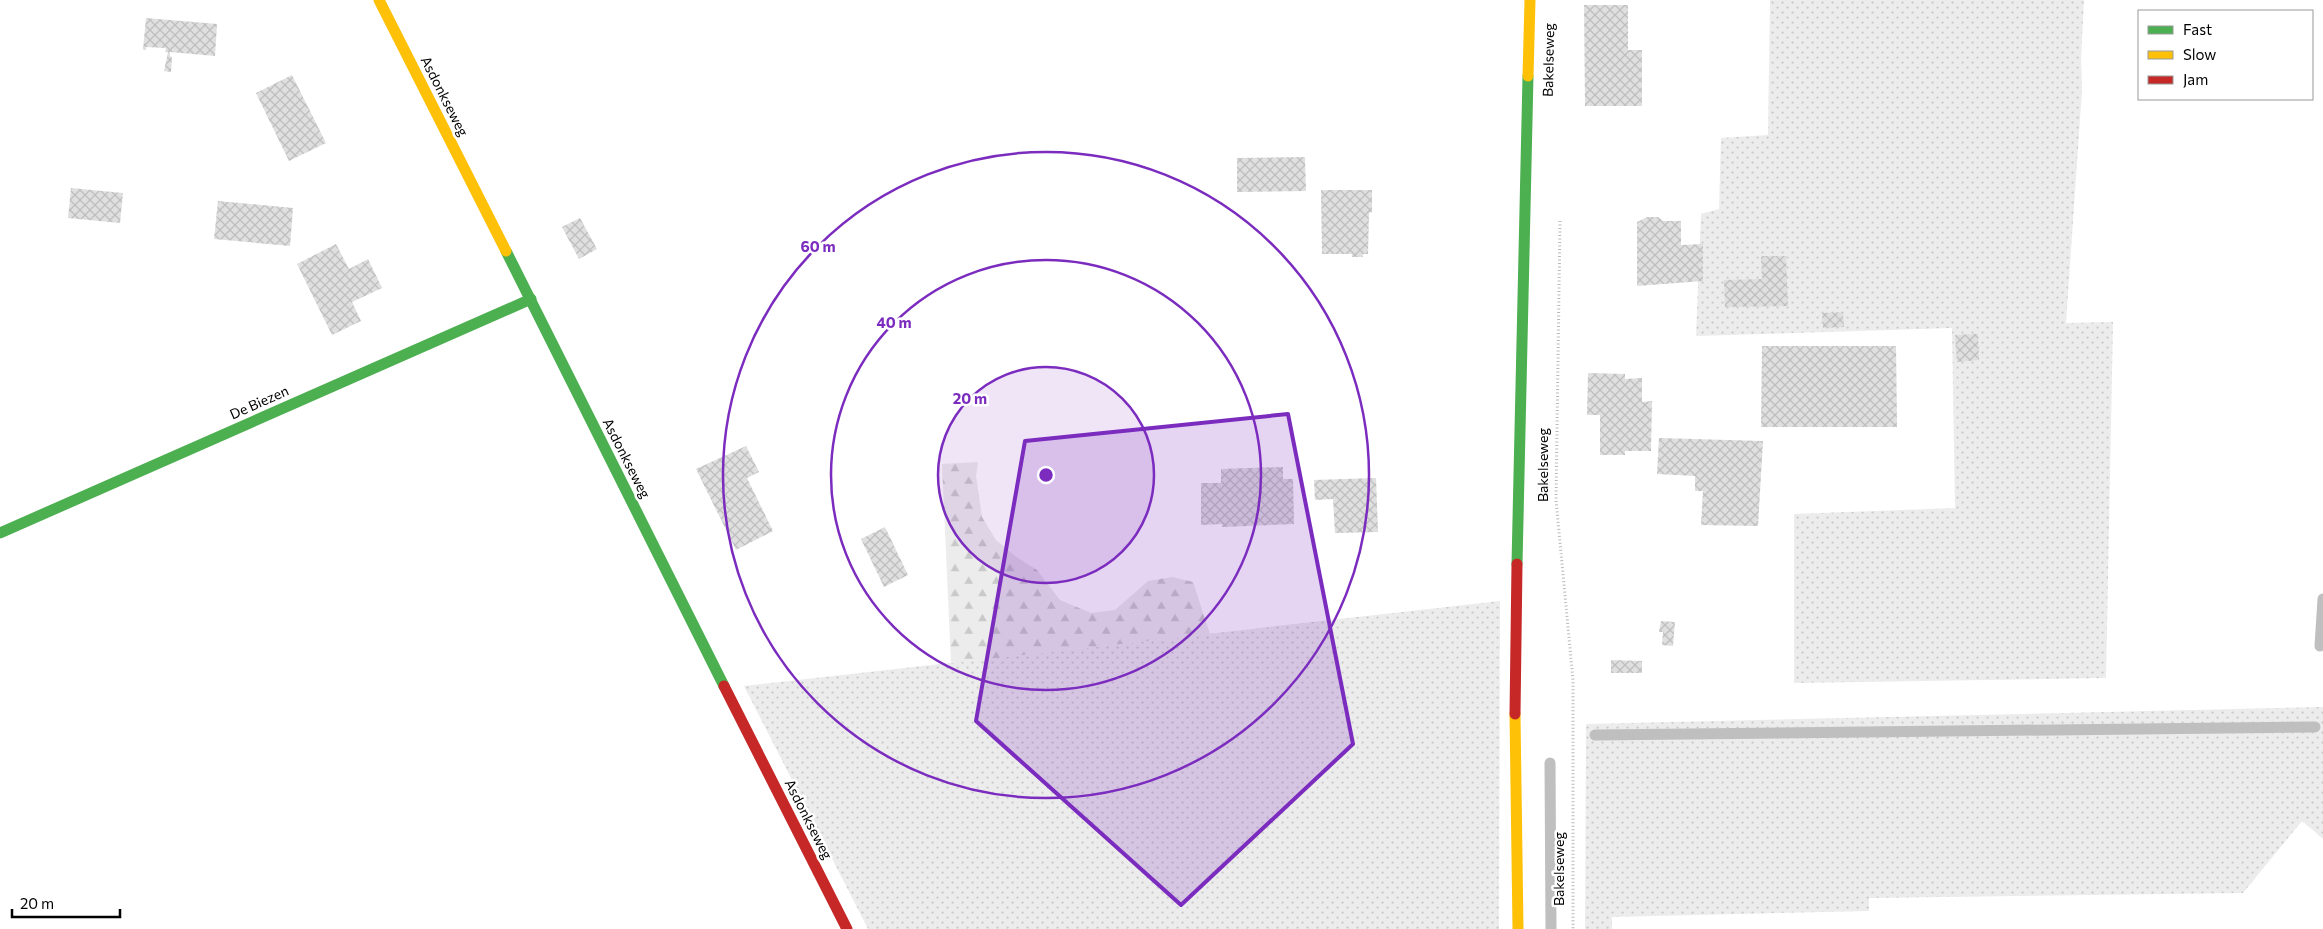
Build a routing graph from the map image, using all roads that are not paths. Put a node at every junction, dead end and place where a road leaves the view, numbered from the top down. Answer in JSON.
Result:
{"nodes":[{"id":1,"x":379,"y":0,"type":"edge"},
{"id":2,"x":1530,"y":0,"type":"edge"},
{"id":3,"x":530,"y":299,"type":"junction"},
{"id":4,"x":0,"y":533,"type":"edge"},
{"id":5,"x":847,"y":929,"type":"edge"},
{"id":6,"x":1518,"y":929,"type":"edge"}],
"edges":[{"from":1,"to":3,"type":"street","name":"Asdonkseweg"},
{"from":2,"to":6,"type":"street","name":"Bakelseweg"},
{"from":3,"to":4,"type":"street","name":"De Biezen"},
{"from":3,"to":5,"type":"street","name":"Asdonkseweg"}]}
